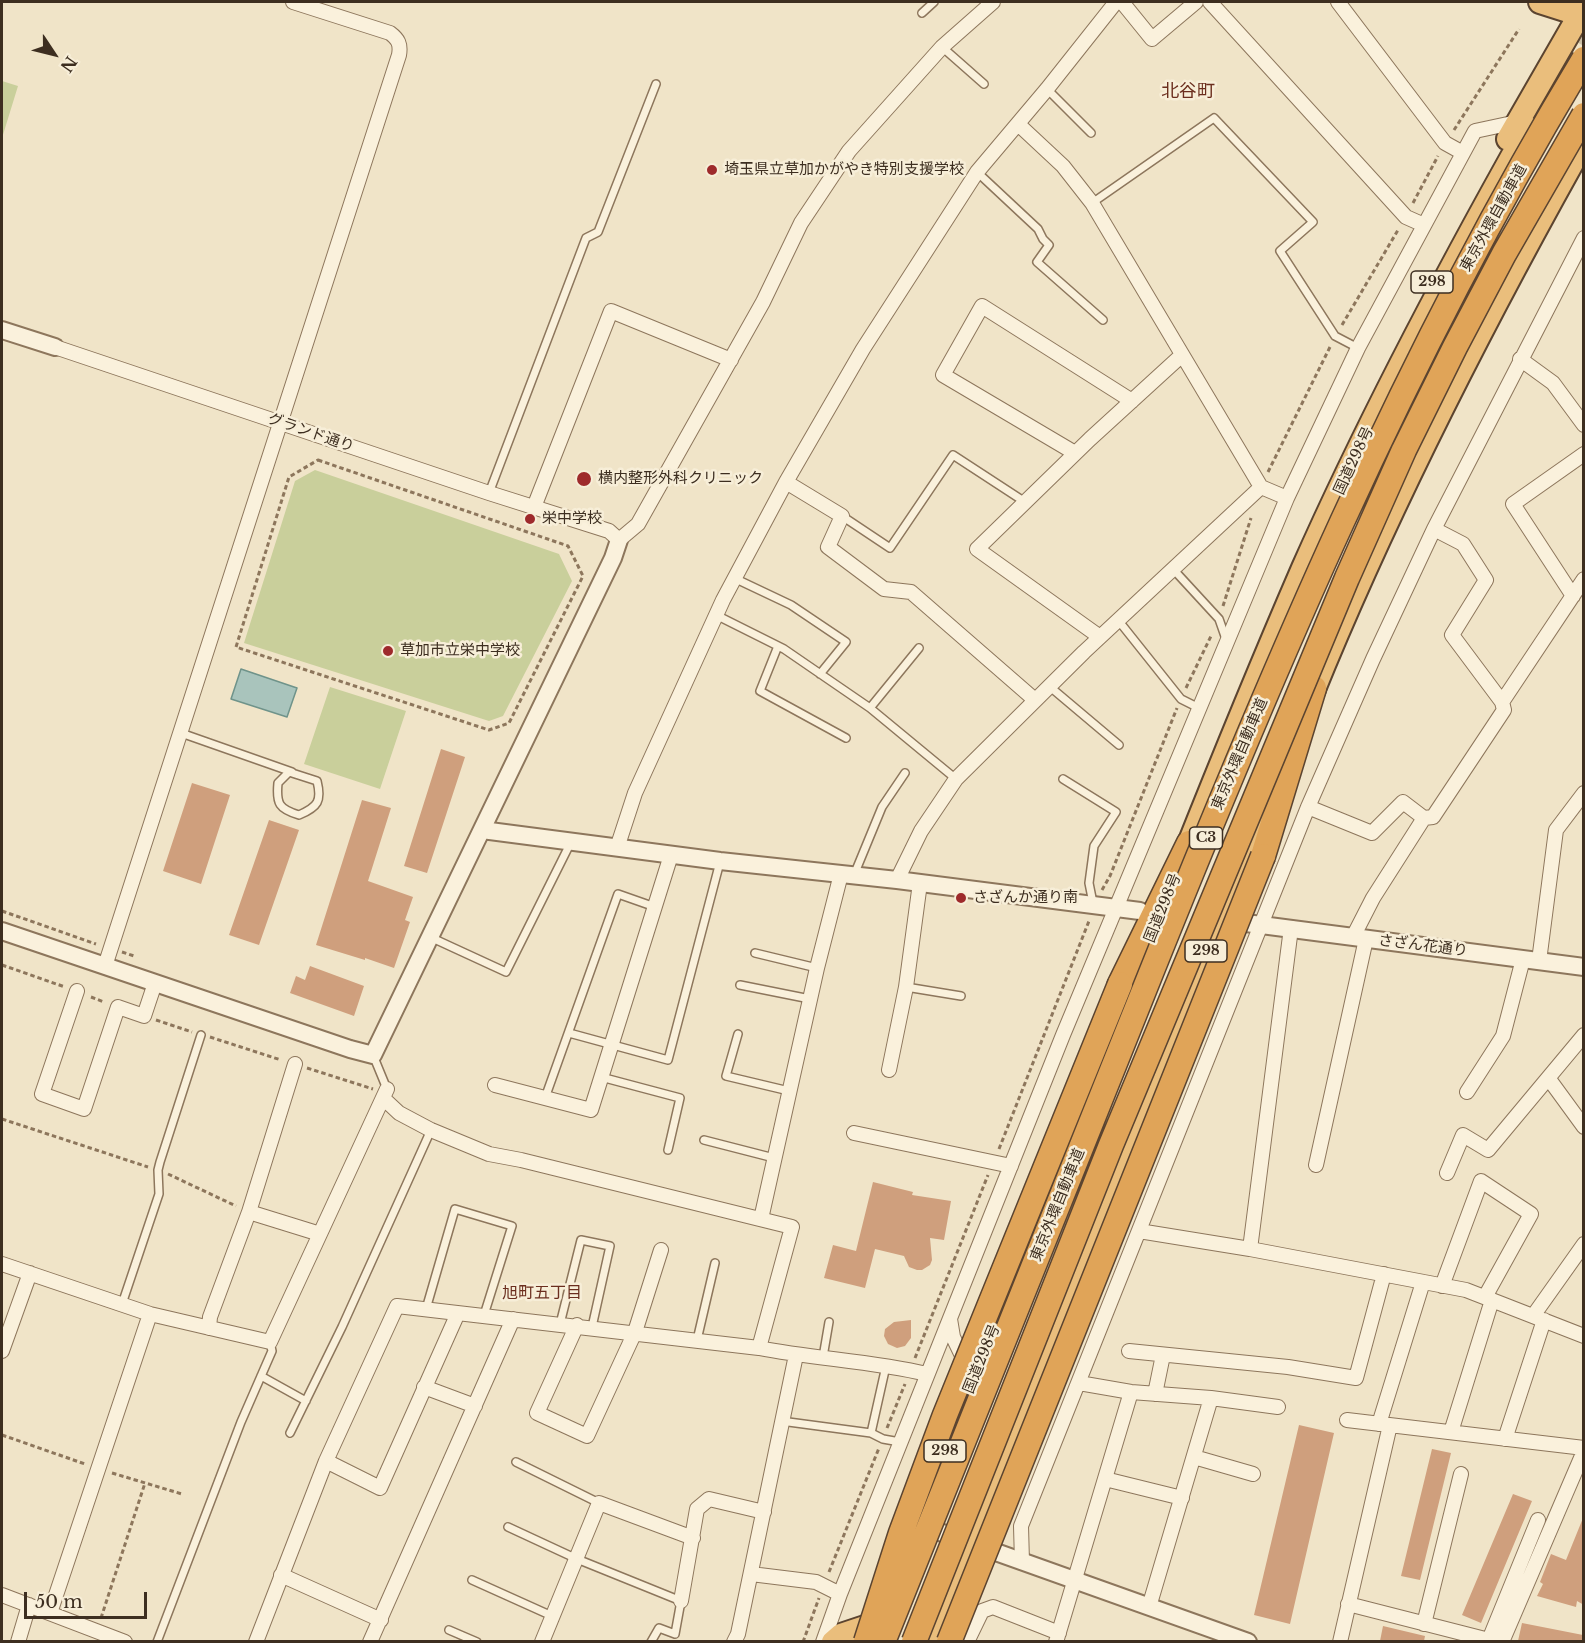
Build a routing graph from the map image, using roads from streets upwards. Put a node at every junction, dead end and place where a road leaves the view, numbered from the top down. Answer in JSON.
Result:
{"nodes":[{"id":1,"x":293,"y":2,"type":"edge"},
{"id":2,"x":1116,"y":2,"type":"edge"},
{"id":3,"x":1122,"y":2,"type":"edge"},
{"id":4,"x":1196,"y":2,"type":"edge"},
{"id":5,"x":1210,"y":2,"type":"edge"},
{"id":6,"x":1338,"y":2,"type":"edge"},
{"id":7,"x":1540,"y":2,"type":"edge"},
{"id":8,"x":985,"y":4,"type":"edge"},
{"id":9,"x":1582,"y":13,"type":"edge"},
{"id":10,"x":1584,"y":59,"type":"edge"},
{"id":11,"x":1584,"y":115,"type":"edge"},
{"id":12,"x":1017,"y":124,"type":"junction"},
{"id":13,"x":1522,"y":125,"type":"junction"},
{"id":14,"x":1463,"y":153,"type":"junction"},
{"id":15,"x":1582,"y":158,"type":"edge"},
{"id":16,"x":1424,"y":225,"type":"junction"},
{"id":17,"x":1584,"y":238,"type":"edge"},
{"id":18,"x":1578,"y":262,"type":"edge"},
{"id":19,"x":2,"y":330,"type":"edge"},
{"id":20,"x":55,"y":347,"type":"joint"},
{"id":21,"x":1182,"y":355,"type":"junction"},
{"id":22,"x":1520,"y":359,"type":"junction"},
{"id":23,"x":731,"y":360,"type":"junction"},
{"id":24,"x":1132,"y":401,"type":"junction"},
{"id":25,"x":281,"y":423,"type":"junction"},
{"id":26,"x":1584,"y":425,"type":"edge"},
{"id":27,"x":1075,"y":453,"type":"junction"},
{"id":28,"x":1584,"y":454,"type":"edge"},
{"id":29,"x":786,"y":482,"type":"junction"},
{"id":30,"x":1261,"y":487,"type":"junction"},
{"id":31,"x":1287,"y":498,"type":"junction"},
{"id":32,"x":534,"y":507,"type":"junction"},
{"id":33,"x":1434,"y":529,"type":"junction"},
{"id":34,"x":619,"y":540,"type":"junction"},
{"id":35,"x":1584,"y":579,"type":"edge"},
{"id":36,"x":1573,"y":596,"type":"junction"},
{"id":37,"x":1100,"y":637,"type":"junction"},
{"id":38,"x":1314,"y":688,"type":"junction"},
{"id":39,"x":1035,"y":700,"type":"junction"},
{"id":40,"x":1502,"y":702,"type":"junction"},
{"id":41,"x":1584,"y":794,"type":"edge"},
{"id":42,"x":1308,"y":807,"type":"junction"},
{"id":43,"x":1424,"y":818,"type":"junction"},
{"id":44,"x":482,"y":830,"type":"junction"},
{"id":45,"x":1189,"y":843,"type":"junction"},
{"id":46,"x":617,"y":848,"type":"junction"},
{"id":47,"x":671,"y":855,"type":"junction"},
{"id":48,"x":847,"y":875,"type":"junction"},
{"id":49,"x":897,"y":880,"type":"junction"},
{"id":50,"x":920,"y":883,"type":"junction"},
{"id":51,"x":1115,"y":908,"type":"junction"},
{"id":52,"x":1140,"y":911,"type":"dead end"},
{"id":53,"x":1254,"y":924,"type":"junction"},
{"id":54,"x":1291,"y":928,"type":"junction"},
{"id":55,"x":2,"y":931,"type":"edge"},
{"id":56,"x":1359,"y":938,"type":"junction"},
{"id":57,"x":1531,"y":960,"type":"junction"},
{"id":58,"x":105,"y":966,"type":"junction"},
{"id":59,"x":1584,"y":967,"type":"edge"},
{"id":60,"x":155,"y":983,"type":"junction"},
{"id":61,"x":77,"y":992,"type":"dead end"},
{"id":62,"x":1584,"y":1035,"type":"edge"},
{"id":63,"x":295,"y":1064,"type":"dead end"},
{"id":64,"x":889,"y":1070,"type":"dead end"},
{"id":65,"x":1549,"y":1079,"type":"junction"},
{"id":66,"x":495,"y":1085,"type":"dead end"},
{"id":67,"x":1467,"y":1092,"type":"dead end"},
{"id":68,"x":1584,"y":1127,"type":"edge"},
{"id":69,"x":854,"y":1133,"type":"dead end"},
{"id":70,"x":1316,"y":1165,"type":"dead end"},
{"id":71,"x":1011,"y":1166,"type":"junction"},
{"id":72,"x":1447,"y":1173,"type":"dead end"},
{"id":73,"x":249,"y":1212,"type":"junction"},
{"id":74,"x":761,"y":1219,"type":"junction"},
{"id":75,"x":1139,"y":1232,"type":"junction"},
{"id":76,"x":320,"y":1234,"type":"junction"},
{"id":77,"x":1584,"y":1244,"type":"edge"},
{"id":78,"x":1250,"y":1249,"type":"junction"},
{"id":79,"x":661,"y":1250,"type":"dead end"},
{"id":80,"x":2,"y":1264,"type":"edge"},
{"id":81,"x":30,"y":1273,"type":"junction"},
{"id":82,"x":1384,"y":1274,"type":"junction"},
{"id":83,"x":1423,"y":1282,"type":"junction"},
{"id":84,"x":1442,"y":1286,"type":"junction"},
{"id":85,"x":1488,"y":1299,"type":"junction"},
{"id":86,"x":458,"y":1312,"type":"junction"},
{"id":87,"x":150,"y":1314,"type":"junction"},
{"id":88,"x":1539,"y":1318,"type":"junction"},
{"id":89,"x":513,"y":1319,"type":"junction"},
{"id":90,"x":950,"y":1319,"type":"junction"},
{"id":91,"x":578,"y":1326,"type":"junction"},
{"id":92,"x":209,"y":1328,"type":"junction"},
{"id":93,"x":1581,"y":1330,"type":"edge"},
{"id":94,"x":635,"y":1332,"type":"junction"},
{"id":95,"x":759,"y":1348,"type":"junction"},
{"id":96,"x":2,"y":1351,"type":"edge"},
{"id":97,"x":1129,"y":1351,"type":"dead end"},
{"id":98,"x":1163,"y":1355,"type":"junction"},
{"id":99,"x":796,"y":1356,"type":"junction"},
{"id":100,"x":927,"y":1374,"type":"junction"},
{"id":101,"x":975,"y":1379,"type":"junction"},
{"id":102,"x":1079,"y":1383,"type":"junction"},
{"id":103,"x":424,"y":1387,"type":"junction"},
{"id":104,"x":1131,"y":1392,"type":"junction"},
{"id":105,"x":1155,"y":1394,"type":"junction"},
{"id":106,"x":1212,"y":1398,"type":"junction"},
{"id":107,"x":475,"y":1406,"type":"junction"},
{"id":108,"x":1278,"y":1407,"type":"dead end"},
{"id":109,"x":1347,"y":1420,"type":"dead end"},
{"id":110,"x":1384,"y":1424,"type":"junction"},
{"id":111,"x":1058,"y":1430,"type":"junction"},
{"id":112,"x":1451,"y":1432,"type":"junction"},
{"id":113,"x":1505,"y":1439,"type":"junction"},
{"id":114,"x":1584,"y":1449,"type":"edge"},
{"id":115,"x":1006,"y":1452,"type":"junction"},
{"id":116,"x":1194,"y":1457,"type":"junction"},
{"id":117,"x":326,"y":1461,"type":"junction"},
{"id":118,"x":1253,"y":1474,"type":"dead end"},
{"id":119,"x":1461,"y":1474,"type":"dead end"},
{"id":120,"x":1105,"y":1479,"type":"junction"},
{"id":121,"x":1182,"y":1498,"type":"junction"},
{"id":122,"x":764,"y":1512,"type":"junction"},
{"id":123,"x":1538,"y":1520,"type":"dead end"},
{"id":124,"x":916,"y":1523,"type":"junction"},
{"id":125,"x":693,"y":1538,"type":"junction"},
{"id":126,"x":969,"y":1544,"type":"junction"},
{"id":127,"x":1022,"y":1562,"type":"junction"},
{"id":128,"x":751,"y":1574,"type":"junction"},
{"id":129,"x":281,"y":1575,"type":"junction"},
{"id":130,"x":1073,"y":1581,"type":"junction"},
{"id":131,"x":840,"y":1594,"type":"junction"},
{"id":132,"x":2,"y":1595,"type":"edge"},
{"id":133,"x":681,"y":1600,"type":"road end"},
{"id":134,"x":1348,"y":1604,"type":"junction"},
{"id":135,"x":29,"y":1605,"type":"junction"},
{"id":136,"x":1149,"y":1607,"type":"junction"},
{"id":137,"x":50,"y":1613,"type":"junction"},
{"id":138,"x":381,"y":1620,"type":"junction"},
{"id":139,"x":1424,"y":1624,"type":"junction"},
{"id":140,"x":874,"y":1637,"type":"edge"},
{"id":141,"x":1058,"y":1637,"type":"edge"},
{"id":142,"x":18,"y":1641,"type":"edge"},
{"id":143,"x":125,"y":1641,"type":"edge"},
{"id":144,"x":256,"y":1641,"type":"edge"},
{"id":145,"x":370,"y":1641,"type":"edge"},
{"id":146,"x":542,"y":1641,"type":"edge"},
{"id":147,"x":734,"y":1641,"type":"edge"},
{"id":148,"x":823,"y":1641,"type":"edge"},
{"id":149,"x":833,"y":1641,"type":"edge"},
{"id":150,"x":931,"y":1641,"type":"edge"},
{"id":151,"x":967,"y":1641,"type":"edge"},
{"id":152,"x":1248,"y":1641,"type":"edge"},
{"id":153,"x":1340,"y":1641,"type":"edge"},
{"id":154,"x":1502,"y":1641,"type":"edge"}],
"edges":[{"from":1,"to":25,"type":"street"},
{"from":2,"to":12,"type":"street"},
{"from":3,"to":4,"type":"street"},
{"from":5,"to":16,"type":"street"},
{"from":6,"to":14,"type":"street"},
{"from":7,"to":9,"type":"highway"},
{"from":8,"to":23,"type":"street"},
{"from":9,"to":13,"type":"highway","number":"298"},
{"from":10,"to":140,"type":"highway","name":"東京外環自動車道","number":"C3","bridge":true},
{"from":11,"to":150,"type":"highway","name":"東京外環自動車道","number":"C3","bridge":true},
{"from":12,"to":21,"type":"street"},
{"from":12,"to":29,"type":"street"},
{"from":13,"to":14,"type":"street"},
{"from":13,"to":45,"type":"highway","name":"国道298号","number":"298"},
{"from":14,"to":16,"type":"street"},
{"from":15,"to":38,"type":"highway","number":"298"},
{"from":16,"to":31,"type":"street"},
{"from":17,"to":18,"type":"street"},
{"from":18,"to":22,"type":"street"},
{"from":19,"to":20,"type":"street","name":"グランド通り"},
{"from":20,"to":25,"type":"street","name":"グランド通り"},
{"from":21,"to":24,"type":"street"},
{"from":21,"to":30,"type":"street"},
{"from":22,"to":26,"type":"street"},
{"from":22,"to":33,"type":"street"},
{"from":23,"to":32,"type":"street"},
{"from":23,"to":34,"type":"street"},
{"from":24,"to":27,"type":"street"},
{"from":24,"to":27,"type":"street"},
{"from":25,"to":32,"type":"street","name":"グランド通り"},
{"from":25,"to":58,"type":"street"},
{"from":27,"to":37,"type":"street"},
{"from":28,"to":36,"type":"street"},
{"from":29,"to":39,"type":"street"},
{"from":29,"to":46,"type":"street"},
{"from":30,"to":31,"type":"street"},
{"from":30,"to":37,"type":"street"},
{"from":31,"to":51,"type":"street"},
{"from":32,"to":34,"type":"street","name":"グランド通り"},
{"from":33,"to":40,"type":"street"},
{"from":33,"to":42,"type":"street"},
{"from":34,"to":44,"type":"street"},
{"from":35,"to":36,"type":"street"},
{"from":36,"to":40,"type":"street"},
{"from":37,"to":39,"type":"street"},
{"from":38,"to":115,"type":"highway","number":"298"},
{"from":38,"to":150,"type":"highway","bridge":true},
{"from":39,"to":49,"type":"street"},
{"from":40,"to":43,"type":"street"},
{"from":41,"to":57,"type":"street"},
{"from":42,"to":43,"type":"street"},
{"from":42,"to":53,"type":"street"},
{"from":43,"to":56,"type":"street"},
{"from":44,"to":46,"type":"street"},
{"from":44,"to":60,"type":"street"},
{"from":45,"to":101,"type":"highway","name":"国道298号","number":"298"},
{"from":45,"to":140,"type":"highway","bridge":true},
{"from":46,"to":47,"type":"street"},
{"from":47,"to":48,"type":"street"},
{"from":47,"to":66,"type":"street"},
{"from":48,"to":49,"type":"street"},
{"from":48,"to":74,"type":"street"},
{"from":49,"to":50,"type":"street"},
{"from":50,"to":51,"type":"street"},
{"from":50,"to":64,"type":"street"},
{"from":51,"to":52,"type":"street"},
{"from":51,"to":71,"type":"street"},
{"from":53,"to":54,"type":"street","name":"さざん花通り"},
{"from":53,"to":75,"type":"street"},
{"from":54,"to":56,"type":"street","name":"さざん花通り"},
{"from":54,"to":78,"type":"street"},
{"from":55,"to":58,"type":"street"},
{"from":56,"to":57,"type":"street","name":"さざん花通り"},
{"from":56,"to":70,"type":"street"},
{"from":57,"to":59,"type":"street","name":"さざん花通り"},
{"from":57,"to":67,"type":"street"},
{"from":58,"to":60,"type":"street"},
{"from":60,"to":61,"type":"street"},
{"from":62,"to":65,"type":"street"},
{"from":63,"to":73,"type":"street"},
{"from":65,"to":68,"type":"street"},
{"from":65,"to":72,"type":"street"},
{"from":69,"to":71,"type":"street"},
{"from":71,"to":90,"type":"street"},
{"from":73,"to":76,"type":"street"},
{"from":73,"to":92,"type":"street"},
{"from":74,"to":76,"type":"street"},
{"from":74,"to":95,"type":"street"},
{"from":75,"to":78,"type":"street"},
{"from":75,"to":102,"type":"street"},
{"from":76,"to":92,"type":"street"},
{"from":77,"to":88,"type":"street"},
{"from":78,"to":82,"type":"street"},
{"from":79,"to":94,"type":"street"},
{"from":80,"to":81,"type":"street"},
{"from":81,"to":87,"type":"street"},
{"from":81,"to":96,"type":"street"},
{"from":82,"to":83,"type":"street"},
{"from":82,"to":98,"type":"street"},
{"from":83,"to":84,"type":"street"},
{"from":83,"to":110,"type":"street"},
{"from":84,"to":85,"type":"street"},
{"from":84,"to":85,"type":"street"},
{"from":85,"to":88,"type":"street"},
{"from":85,"to":112,"type":"street"},
{"from":86,"to":89,"type":"street"},
{"from":86,"to":103,"type":"street"},
{"from":86,"to":117,"type":"street"},
{"from":87,"to":92,"type":"street"},
{"from":87,"to":137,"type":"street"},
{"from":88,"to":93,"type":"street"},
{"from":88,"to":113,"type":"street"},
{"from":89,"to":91,"type":"street"},
{"from":89,"to":107,"type":"street"},
{"from":90,"to":100,"type":"street"},
{"from":90,"to":101,"type":"street"},
{"from":91,"to":94,"type":"street"},
{"from":91,"to":94,"type":"street"},
{"from":94,"to":95,"type":"street"},
{"from":95,"to":99,"type":"street"},
{"from":97,"to":98,"type":"street"},
{"from":98,"to":105,"type":"street"},
{"from":99,"to":100,"type":"street"},
{"from":99,"to":122,"type":"street"},
{"from":100,"to":131,"type":"street"},
{"from":101,"to":124,"type":"highway","name":"国道298号","number":"298"},
{"from":102,"to":104,"type":"street"},
{"from":102,"to":111,"type":"street"},
{"from":103,"to":107,"type":"street"},
{"from":103,"to":117,"type":"street"},
{"from":104,"to":105,"type":"street"},
{"from":104,"to":120,"type":"street"},
{"from":105,"to":106,"type":"street"},
{"from":106,"to":108,"type":"street"},
{"from":106,"to":116,"type":"street"},
{"from":107,"to":138,"type":"street"},
{"from":109,"to":110,"type":"street"},
{"from":110,"to":112,"type":"street"},
{"from":110,"to":134,"type":"street"},
{"from":111,"to":115,"type":"street"},
{"from":111,"to":127,"type":"street"},
{"from":112,"to":113,"type":"street"},
{"from":113,"to":114,"type":"street"},
{"from":114,"to":154,"type":"street"},
{"from":115,"to":126,"type":"highway","number":"298"},
{"from":116,"to":118,"type":"street"},
{"from":116,"to":121,"type":"street"},
{"from":117,"to":129,"type":"street"},
{"from":119,"to":139,"type":"street"},
{"from":120,"to":121,"type":"street"},
{"from":120,"to":130,"type":"street"},
{"from":121,"to":136,"type":"street"},
{"from":122,"to":125,"type":"street"},
{"from":122,"to":128,"type":"street"},
{"from":123,"to":139,"type":"street"},
{"from":124,"to":126,"type":"street"},
{"from":124,"to":140,"type":"highway","name":"国道298号","number":"298"},
{"from":125,"to":133,"type":"street"},
{"from":125,"to":146,"type":"street"},
{"from":126,"to":127,"type":"street"},
{"from":126,"to":150,"type":"highway","number":"298"},
{"from":127,"to":130,"type":"street"},
{"from":128,"to":131,"type":"street"},
{"from":128,"to":147,"type":"street"},
{"from":129,"to":138,"type":"street"},
{"from":129,"to":144,"type":"street"},
{"from":130,"to":136,"type":"street"},
{"from":130,"to":141,"type":"street"},
{"from":131,"to":148,"type":"street"},
{"from":132,"to":135,"type":"street"},
{"from":134,"to":139,"type":"street"},
{"from":134,"to":153,"type":"street"},
{"from":135,"to":137,"type":"street"},
{"from":135,"to":142,"type":"street"},
{"from":136,"to":152,"type":"street"},
{"from":137,"to":143,"type":"street"},
{"from":138,"to":145,"type":"street"},
{"from":140,"to":149,"type":"highway"},
{"from":141,"to":151,"type":"street"}]}
